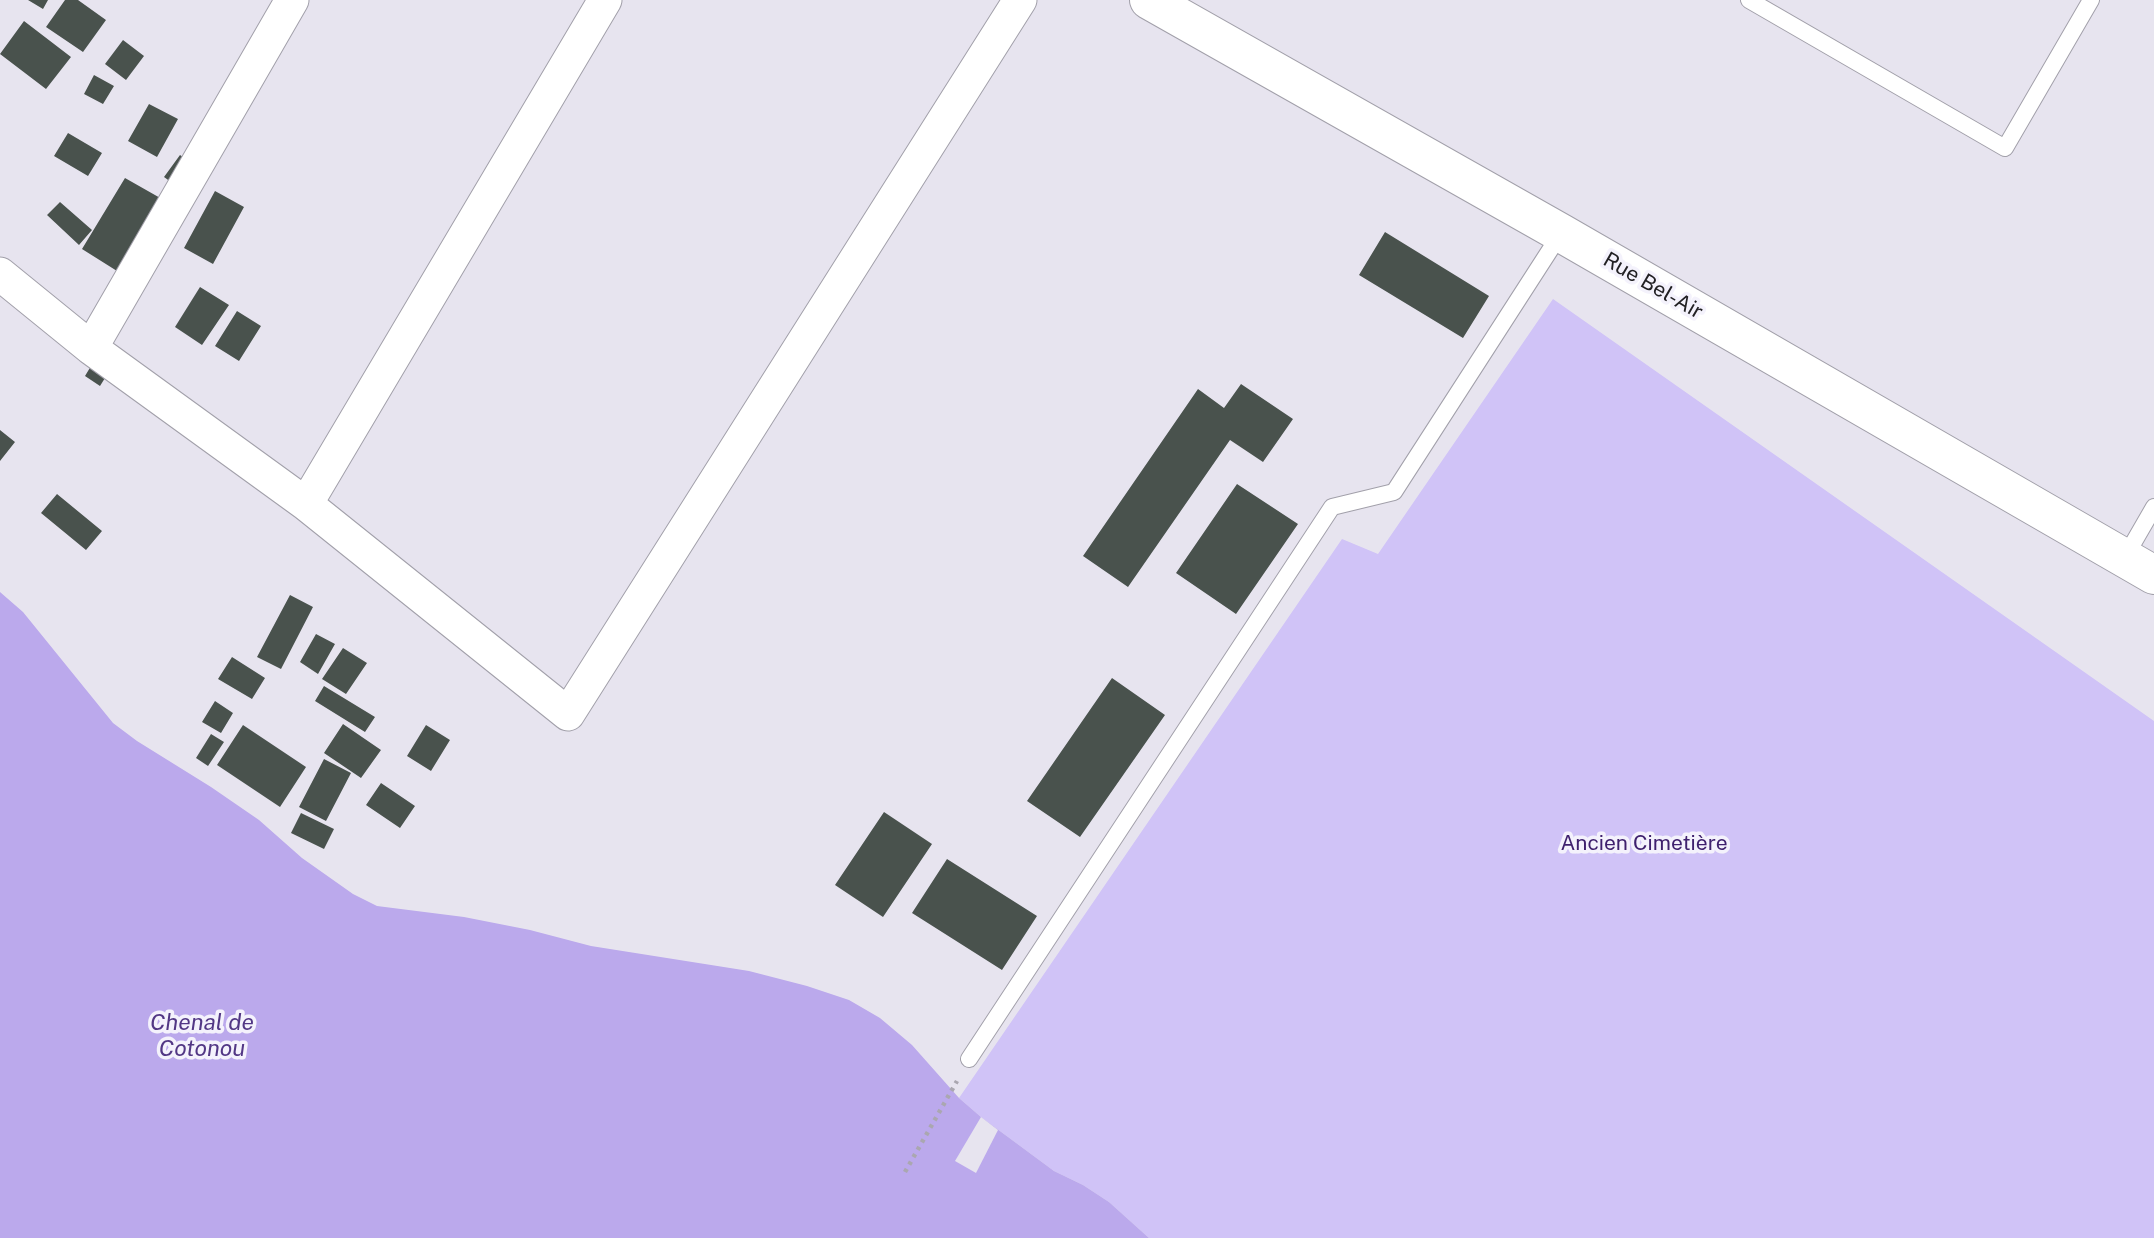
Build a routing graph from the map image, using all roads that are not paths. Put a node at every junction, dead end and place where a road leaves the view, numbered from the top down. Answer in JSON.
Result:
{"nodes":[{"id":1,"x":292,"y":0,"type":"edge"},
{"id":2,"x":606,"y":0,"type":"edge"},
{"id":3,"x":1020,"y":0,"type":"edge"},
{"id":4,"x":1149,"y":0,"type":"edge"},
{"id":5,"x":1749,"y":0,"type":"edge"},
{"id":6,"x":2091,"y":0,"type":"edge"},
{"id":7,"x":1562,"y":233,"type":"junction"},
{"id":8,"x":0,"y":274,"type":"edge"},
{"id":9,"x":91,"y":348,"type":"junction"},
{"id":10,"x":306,"y":504,"type":"junction"},
{"id":11,"x":2154,"y":507,"type":"edge"},
{"id":12,"x":2139,"y":567,"type":"edge"},
{"id":13,"x":969,"y":1059,"type":"road end"}],
"edges":[{"from":1,"to":9,"type":"street"},
{"from":2,"to":10,"type":"street"},
{"from":3,"to":10,"type":"street"},
{"from":4,"to":7,"type":"main road","name":"Rue Bel-Air"},
{"from":5,"to":6,"type":"lane"},
{"from":7,"to":12,"type":"main road","name":"Rue Bel-Air"},
{"from":7,"to":13,"type":"lane"},
{"from":8,"to":9,"type":"street"},
{"from":9,"to":10,"type":"street"},
{"from":11,"to":12,"type":"lane"}]}
